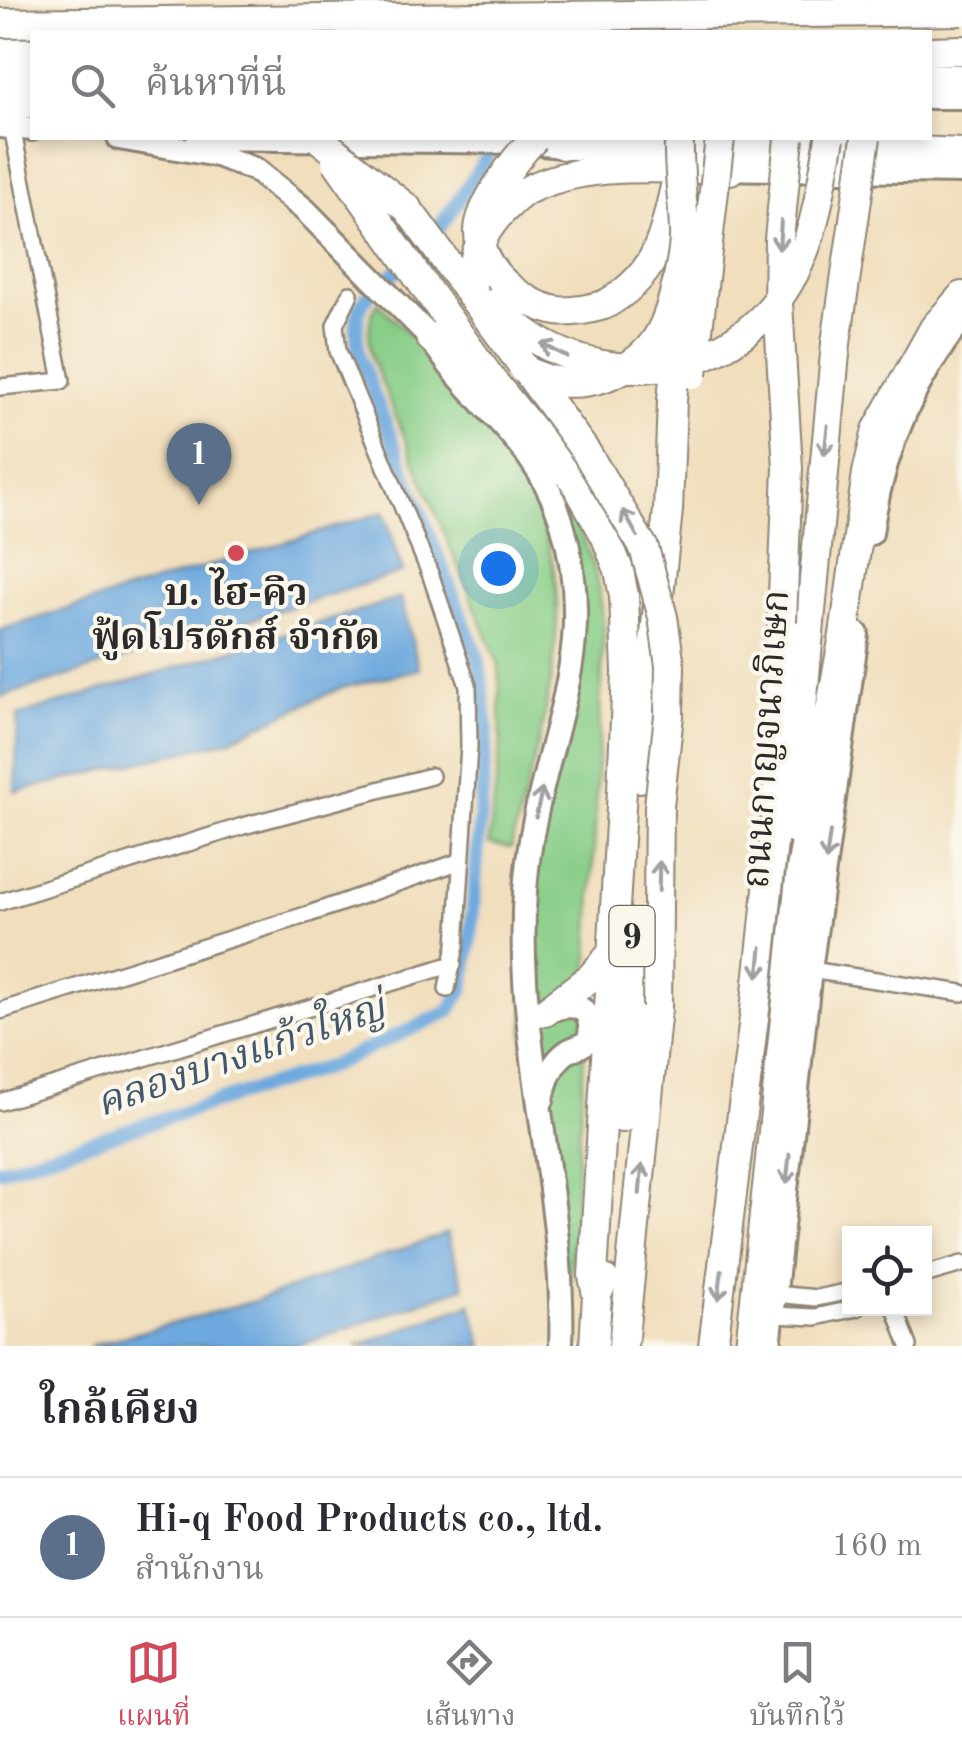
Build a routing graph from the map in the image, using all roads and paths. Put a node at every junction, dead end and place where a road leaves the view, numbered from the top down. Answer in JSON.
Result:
{"nodes":[{"id":1,"x":330,"y":0,"type":"edge"},
{"id":2,"x":693,"y":0,"type":"edge"},
{"id":3,"x":710,"y":0,"type":"edge"},
{"id":4,"x":737,"y":0,"type":"edge"},
{"id":5,"x":806,"y":0,"type":"edge"},
{"id":6,"x":854,"y":0,"type":"edge"},
{"id":7,"x":878,"y":0,"type":"edge"},
{"id":8,"x":897,"y":0,"type":"edge"},
{"id":9,"x":962,"y":8,"type":"edge"},
{"id":10,"x":0,"y":12,"type":"edge"},
{"id":11,"x":0,"y":22,"type":"edge"},
{"id":12,"x":318,"y":30,"type":"edge"},
{"id":13,"x":690,"y":30,"type":"edge"},
{"id":14,"x":708,"y":30,"type":"edge"},
{"id":15,"x":733,"y":30,"type":"edge"},
{"id":16,"x":801,"y":30,"type":"edge"},
{"id":17,"x":849,"y":30,"type":"edge"},
{"id":18,"x":875,"y":30,"type":"edge"},
{"id":19,"x":892,"y":30,"type":"edge"},
{"id":20,"x":932,"y":37,"type":"edge"},
{"id":21,"x":962,"y":37,"type":"edge"},
{"id":22,"x":0,"y":48,"type":"edge"},
{"id":23,"x":30,"y":48,"type":"edge"},
{"id":24,"x":962,"y":50,"type":"edge"},
{"id":25,"x":932,"y":51,"type":"edge"},
{"id":26,"x":30,"y":72,"type":"edge"},
{"id":27,"x":962,"y":79,"type":"edge"},
{"id":28,"x":932,"y":80,"type":"edge"},
{"id":29,"x":932,"y":96,"type":"edge"},
{"id":30,"x":962,"y":96,"type":"edge"},
{"id":31,"x":12,"y":104,"type":"edge"},
{"id":32,"x":131,"y":140,"type":"edge"},
{"id":33,"x":321,"y":140,"type":"edge"},
{"id":34,"x":328,"y":140,"type":"edge"},
{"id":35,"x":373,"y":140,"type":"edge"},
{"id":36,"x":530,"y":140,"type":"edge"},
{"id":37,"x":679,"y":140,"type":"edge"},
{"id":38,"x":698,"y":140,"type":"edge"},
{"id":39,"x":720,"y":140,"type":"edge"},
{"id":40,"x":790,"y":140,"type":"edge"},
{"id":41,"x":830,"y":140,"type":"edge"},
{"id":42,"x":866,"y":140,"type":"edge"},
{"id":43,"x":563,"y":145,"type":"junction"},
{"id":44,"x":962,"y":153,"type":"edge"},
{"id":45,"x":730,"y":170,"type":"junction"},
{"id":46,"x":962,"y":172,"type":"edge"},
{"id":47,"x":678,"y":178,"type":"junction"},
{"id":48,"x":408,"y":208,"type":"junction"},
{"id":49,"x":962,"y":276,"type":"edge"},
{"id":50,"x":350,"y":294,"type":"dead end"},
{"id":51,"x":962,"y":296,"type":"edge"},
{"id":52,"x":962,"y":319,"type":"edge"},
{"id":53,"x":430,"y":337,"type":"junction"},
{"id":54,"x":0,"y":387,"type":"edge"},
{"id":55,"x":682,"y":395,"type":"junction"},
{"id":56,"x":574,"y":482,"type":"junction"},
{"id":57,"x":431,"y":776,"type":"dead end"},
{"id":58,"x":461,"y":861,"type":"junction"},
{"id":59,"x":796,"y":871,"type":"junction"},
{"id":60,"x":0,"y":902,"type":"edge"},
{"id":61,"x":613,"y":952,"type":"junction"},
{"id":62,"x":453,"y":964,"type":"junction"},
{"id":63,"x":810,"y":970,"type":"junction"},
{"id":64,"x":447,"y":989,"type":"dead end"},
{"id":65,"x":962,"y":993,"type":"edge"},
{"id":66,"x":0,"y":1010,"type":"edge"},
{"id":67,"x":546,"y":1012,"type":"junction"},
{"id":68,"x":529,"y":1038,"type":"junction"},
{"id":69,"x":0,"y":1102,"type":"edge"},
{"id":70,"x":541,"y":1109,"type":"junction"},
{"id":71,"x":962,"y":1264,"type":"edge"},
{"id":72,"x":932,"y":1273,"type":"edge"},
{"id":73,"x":842,"y":1293,"type":"edge"},
{"id":74,"x":597,"y":1296,"type":"junction"},
{"id":75,"x":774,"y":1305,"type":"junction"},
{"id":76,"x":842,"y":1312,"type":"edge"},
{"id":77,"x":897,"y":1316,"type":"edge"},
{"id":78,"x":561,"y":1346,"type":"edge"},
{"id":79,"x":594,"y":1346,"type":"edge"},
{"id":80,"x":623,"y":1346,"type":"edge"},
{"id":81,"x":712,"y":1346,"type":"edge"},
{"id":82,"x":735,"y":1346,"type":"edge"},
{"id":83,"x":750,"y":1346,"type":"edge"},
{"id":84,"x":770,"y":1346,"type":"edge"},
{"id":85,"x":908,"y":1346,"type":"edge"}],
"edges":[{"from":1,"to":12,"type":"highway"},
{"from":2,"to":13,"type":"highway"},
{"from":3,"to":14,"type":"highway"},
{"from":4,"to":15,"type":"highway"},
{"from":5,"to":16,"type":"highway"},
{"from":6,"to":17,"type":"highway"},
{"from":7,"to":18,"type":"highway"},
{"from":8,"to":19,"type":"highway"},
{"from":9,"to":10,"type":"highway"},
{"from":9,"to":11,"type":"highway","bridge":true},
{"from":20,"to":21,"type":"highway"},
{"from":22,"to":23,"type":"highway"},
{"from":24,"to":25,"type":"highway"},
{"from":26,"to":31,"type":"highway"},
{"from":27,"to":28,"type":"highway"},
{"from":29,"to":30,"type":"main road"},
{"from":31,"to":54,"type":"street"},
{"from":32,"to":53,"type":"main road"},
{"from":33,"to":48,"type":"highway","bridge":true},
{"from":34,"to":56,"type":"highway","bridge":true},
{"from":35,"to":36,"type":"main road"},
{"from":36,"to":43,"type":"main road"},
{"from":36,"to":47,"type":"highway","bridge":true},
{"from":37,"to":47,"type":"highway","bridge":true},
{"from":38,"to":55,"type":"highway","number":"9","bridge":true},
{"from":39,"to":55,"type":"highway","bridge":true},
{"from":40,"to":81,"type":"highway","name":"ถนนกาญจนาภิเษก","one_way":true,"bridge":true},
{"from":41,"to":48,"type":"highway","one_way":true,"bridge":true},
{"from":42,"to":59,"type":"highway","name":"ถนนกาญจนาภิเษก","one_way":true,"bridge":true},
{"from":43,"to":44,"type":"highway"},
{"from":43,"to":45,"type":"main road"},
{"from":45,"to":46,"type":"main road"},
{"from":45,"to":47,"type":"highway","bridge":true},
{"from":80,"to":48,"type":"highway","one_way":true,"bridge":true},
{"from":49,"to":59,"type":"highway"},
{"from":50,"to":58,"type":"street"},
{"from":51,"to":83,"type":"highway"},
{"from":52,"to":63,"type":"main road","one_way":true},
{"from":53,"to":56,"type":"highway"},
{"from":68,"to":53,"type":"main road","one_way":true},
{"from":55,"to":74,"type":"highway","number":"9"},
{"from":56,"to":61,"type":"highway"},
{"from":57,"to":60,"type":"street"},
{"from":58,"to":62,"type":"street"},
{"from":58,"to":66,"type":"street"},
{"from":59,"to":82,"type":"highway","name":"ถนนกาญจนาภิเษก"},
{"from":61,"to":67,"type":"highway"},
{"from":61,"to":74,"type":"highway"},
{"from":62,"to":64,"type":"street"},
{"from":62,"to":69,"type":"street"},
{"from":63,"to":65,"type":"street"},
{"from":63,"to":75,"type":"main road","one_way":true},
{"from":67,"to":68,"type":"main road"},
{"from":67,"to":70,"type":"main road"},
{"from":68,"to":70,"type":"main road"},
{"from":70,"to":78,"type":"main road"},
{"from":71,"to":72,"type":"street"},
{"from":73,"to":75,"type":"street"},
{"from":74,"to":79,"type":"highway","number":"9"},
{"from":75,"to":76,"type":"street"},
{"from":75,"to":84,"type":"main road"},
{"from":77,"to":85,"type":"street"}]}
